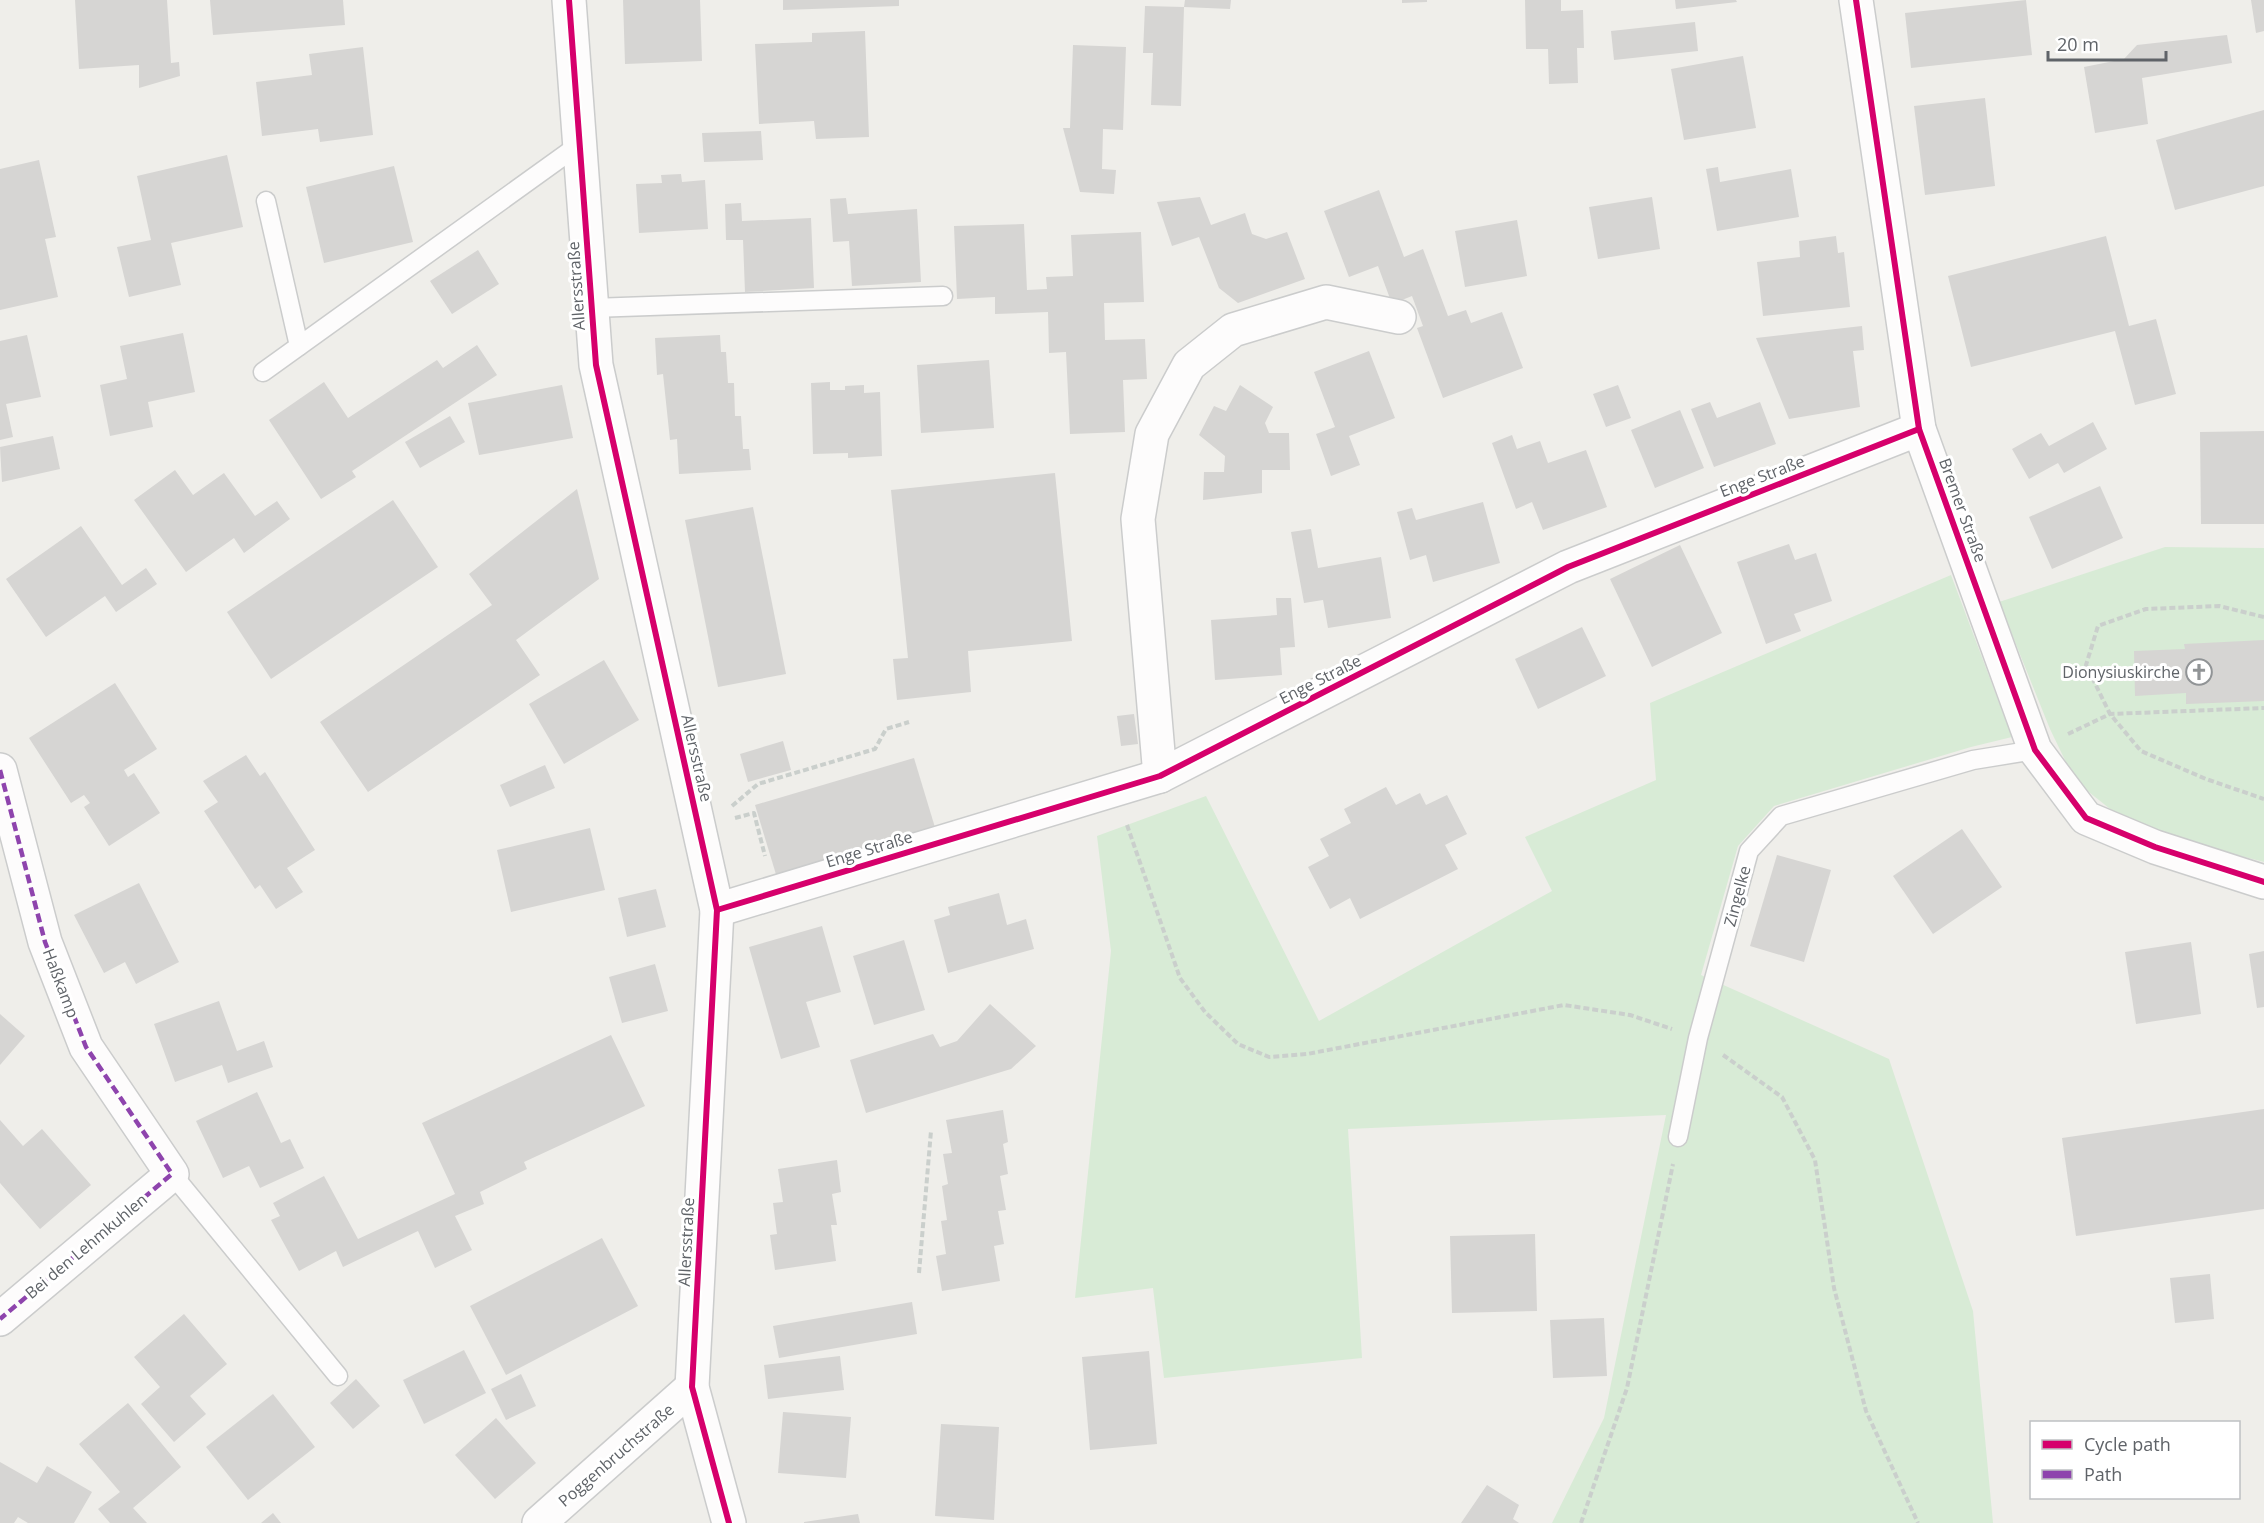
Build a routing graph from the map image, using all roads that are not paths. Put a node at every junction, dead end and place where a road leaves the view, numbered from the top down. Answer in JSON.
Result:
{"nodes":[{"id":1,"x":569,"y":0,"type":"edge"},
{"id":2,"x":1856,"y":0,"type":"edge"},
{"id":3,"x":580,"y":144,"type":"junction"},
{"id":4,"x":266,"y":201,"type":"dead end"},
{"id":5,"x":942,"y":296,"type":"dead end"},
{"id":6,"x":592,"y":308,"type":"junction"},
{"id":7,"x":1399,"y":317,"type":"dead end"},
{"id":8,"x":299,"y":346,"type":"junction"},
{"id":9,"x":263,"y":372,"type":"dead end"},
{"id":10,"x":1919,"y":429,"type":"junction"},
{"id":11,"x":2035,"y":750,"type":"junction"},
{"id":12,"x":0,"y":770,"type":"edge"},
{"id":13,"x":1160,"y":776,"type":"junction"},
{"id":14,"x":2264,"y":882,"type":"edge"},
{"id":15,"x":717,"y":909,"type":"junction"},
{"id":16,"x":1678,"y":1137,"type":"road end"},
{"id":17,"x":172,"y":1174,"type":"junction"},
{"id":18,"x":0,"y":1319,"type":"edge"},
{"id":19,"x":338,"y":1376,"type":"dead end"},
{"id":20,"x":692,"y":1387,"type":"junction"},
{"id":21,"x":539,"y":1523,"type":"edge"},
{"id":22,"x":729,"y":1523,"type":"edge"}],
"edges":[{"from":1,"to":3,"type":"street","name":"Allersstraße"},
{"from":2,"to":10,"type":"street","name":"Bremer Straße"},
{"from":3,"to":6,"type":"street","name":"Allersstraße"},
{"from":3,"to":8,"type":"lane"},
{"from":4,"to":8,"type":"lane"},
{"from":5,"to":6,"type":"lane"},
{"from":6,"to":15,"type":"street","name":"Allersstraße"},
{"from":7,"to":13,"type":"street"},
{"from":8,"to":9,"type":"lane"},
{"from":10,"to":11,"type":"street","name":"Bremer Straße"},
{"from":10,"to":13,"type":"street","name":"Enge Straße"},
{"from":11,"to":14,"type":"street","name":"Bremer Straße"},
{"from":11,"to":16,"type":"lane","name":"Zingelke"},
{"from":12,"to":17,"type":"street","name":"Haßkamp"},
{"from":13,"to":15,"type":"street","name":"Enge Straße"},
{"from":15,"to":20,"type":"street","name":"Allersstraße"},
{"from":17,"to":18,"type":"street","name":"Bei den Lehmkuhlen"},
{"from":17,"to":19,"type":"lane"},
{"from":20,"to":21,"type":"street","name":"Poggenbruchstraße"},
{"from":20,"to":22,"type":"street","name":"Allersstraße"}]}
